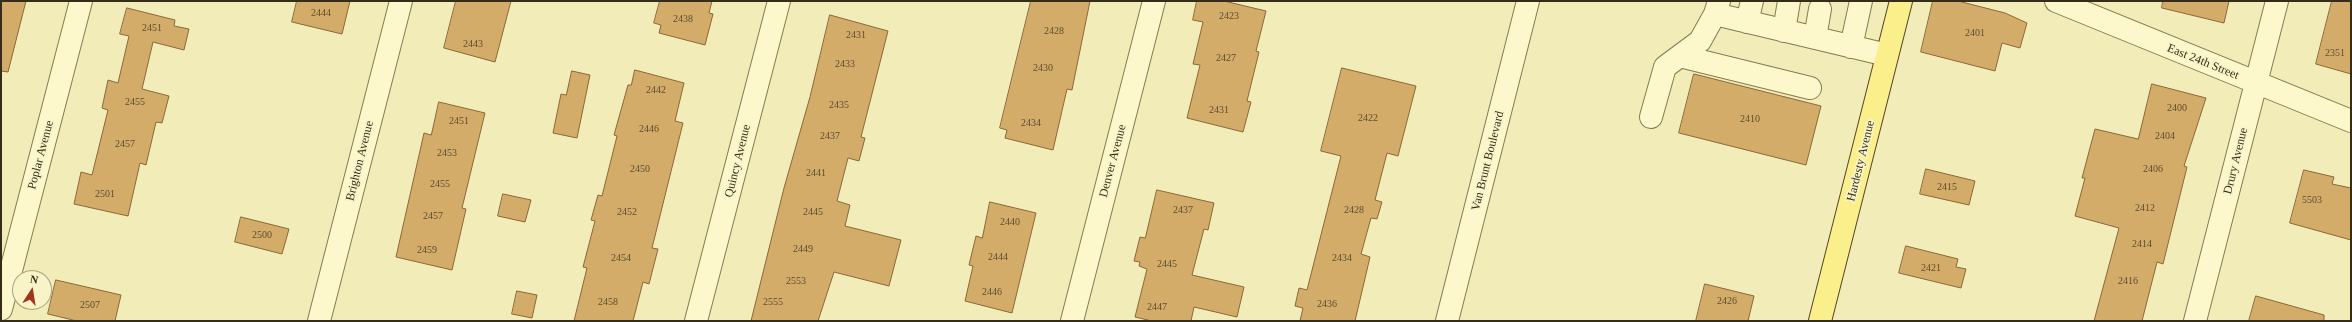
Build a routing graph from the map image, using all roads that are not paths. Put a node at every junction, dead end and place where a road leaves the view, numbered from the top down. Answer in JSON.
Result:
{"nodes":[{"id":1,"x":81,"y":1,"type":"edge"},
{"id":2,"x":400,"y":1,"type":"edge"},
{"id":3,"x":779,"y":1,"type":"edge"},
{"id":4,"x":1154,"y":1,"type":"edge"},
{"id":5,"x":1528,"y":1,"type":"edge"},
{"id":6,"x":1752,"y":1,"type":"edge"},
{"id":7,"x":1789,"y":1,"type":"edge"},
{"id":8,"x":1861,"y":1,"type":"edge"},
{"id":9,"x":1901,"y":1,"type":"edge"},
{"id":10,"x":2056,"y":1,"type":"edge"},
{"id":11,"x":2277,"y":1,"type":"edge"},
{"id":12,"x":1717,"y":8,"type":"edge"},
{"id":13,"x":1820,"y":9,"type":"dead end"},
{"id":14,"x":1747,"y":22,"type":"junction"},
{"id":15,"x":1784,"y":31,"type":"junction"},
{"id":16,"x":1815,"y":38,"type":"junction"},
{"id":17,"x":1850,"y":47,"type":"junction"},
{"id":18,"x":1887,"y":55,"type":"junction"},
{"id":19,"x":1680,"y":56,"type":"junction"},
{"id":20,"x":2256,"y":83,"type":"junction"},
{"id":21,"x":1810,"y":88,"type":"dead end"},
{"id":22,"x":1651,"y":117,"type":"dead end"},
{"id":23,"x":2351,"y":121,"type":"edge"},
{"id":24,"x":1,"y":309,"type":"edge"},
{"id":25,"x":319,"y":321,"type":"edge"},
{"id":26,"x":696,"y":321,"type":"edge"},
{"id":27,"x":1072,"y":321,"type":"edge"},
{"id":28,"x":1447,"y":321,"type":"edge"},
{"id":29,"x":1820,"y":321,"type":"edge"},
{"id":30,"x":2195,"y":321,"type":"edge"}],
"edges":[{"from":1,"to":24,"type":"street","name":"Poplar Avenue"},
{"from":2,"to":25,"type":"street","name":"Brighton Avenue"},
{"from":3,"to":26,"type":"street","name":"Quincy Avenue"},
{"from":4,"to":27,"type":"street","name":"Denver Avenue"},
{"from":5,"to":28,"type":"street","name":"Van Brunt Boulevard"},
{"from":6,"to":14,"type":"street"},
{"from":7,"to":15,"type":"street"},
{"from":8,"to":17,"type":"street"},
{"from":9,"to":18,"type":"main road","name":"Hardesty Avenue"},
{"from":10,"to":20,"type":"street","name":"East 24th Street"},
{"from":11,"to":20,"type":"street","name":"Drury Avenue"},
{"from":12,"to":14,"type":"street"},
{"from":12,"to":19,"type":"street"},
{"from":13,"to":16,"type":"street"},
{"from":14,"to":15,"type":"street"},
{"from":15,"to":16,"type":"street"},
{"from":16,"to":17,"type":"street"},
{"from":17,"to":18,"type":"street"},
{"from":18,"to":29,"type":"main road","name":"Hardesty Avenue"},
{"from":19,"to":21,"type":"street"},
{"from":19,"to":22,"type":"street"},
{"from":20,"to":23,"type":"street","name":"East 24th Street"},
{"from":20,"to":30,"type":"street","name":"Drury Avenue"}]}
